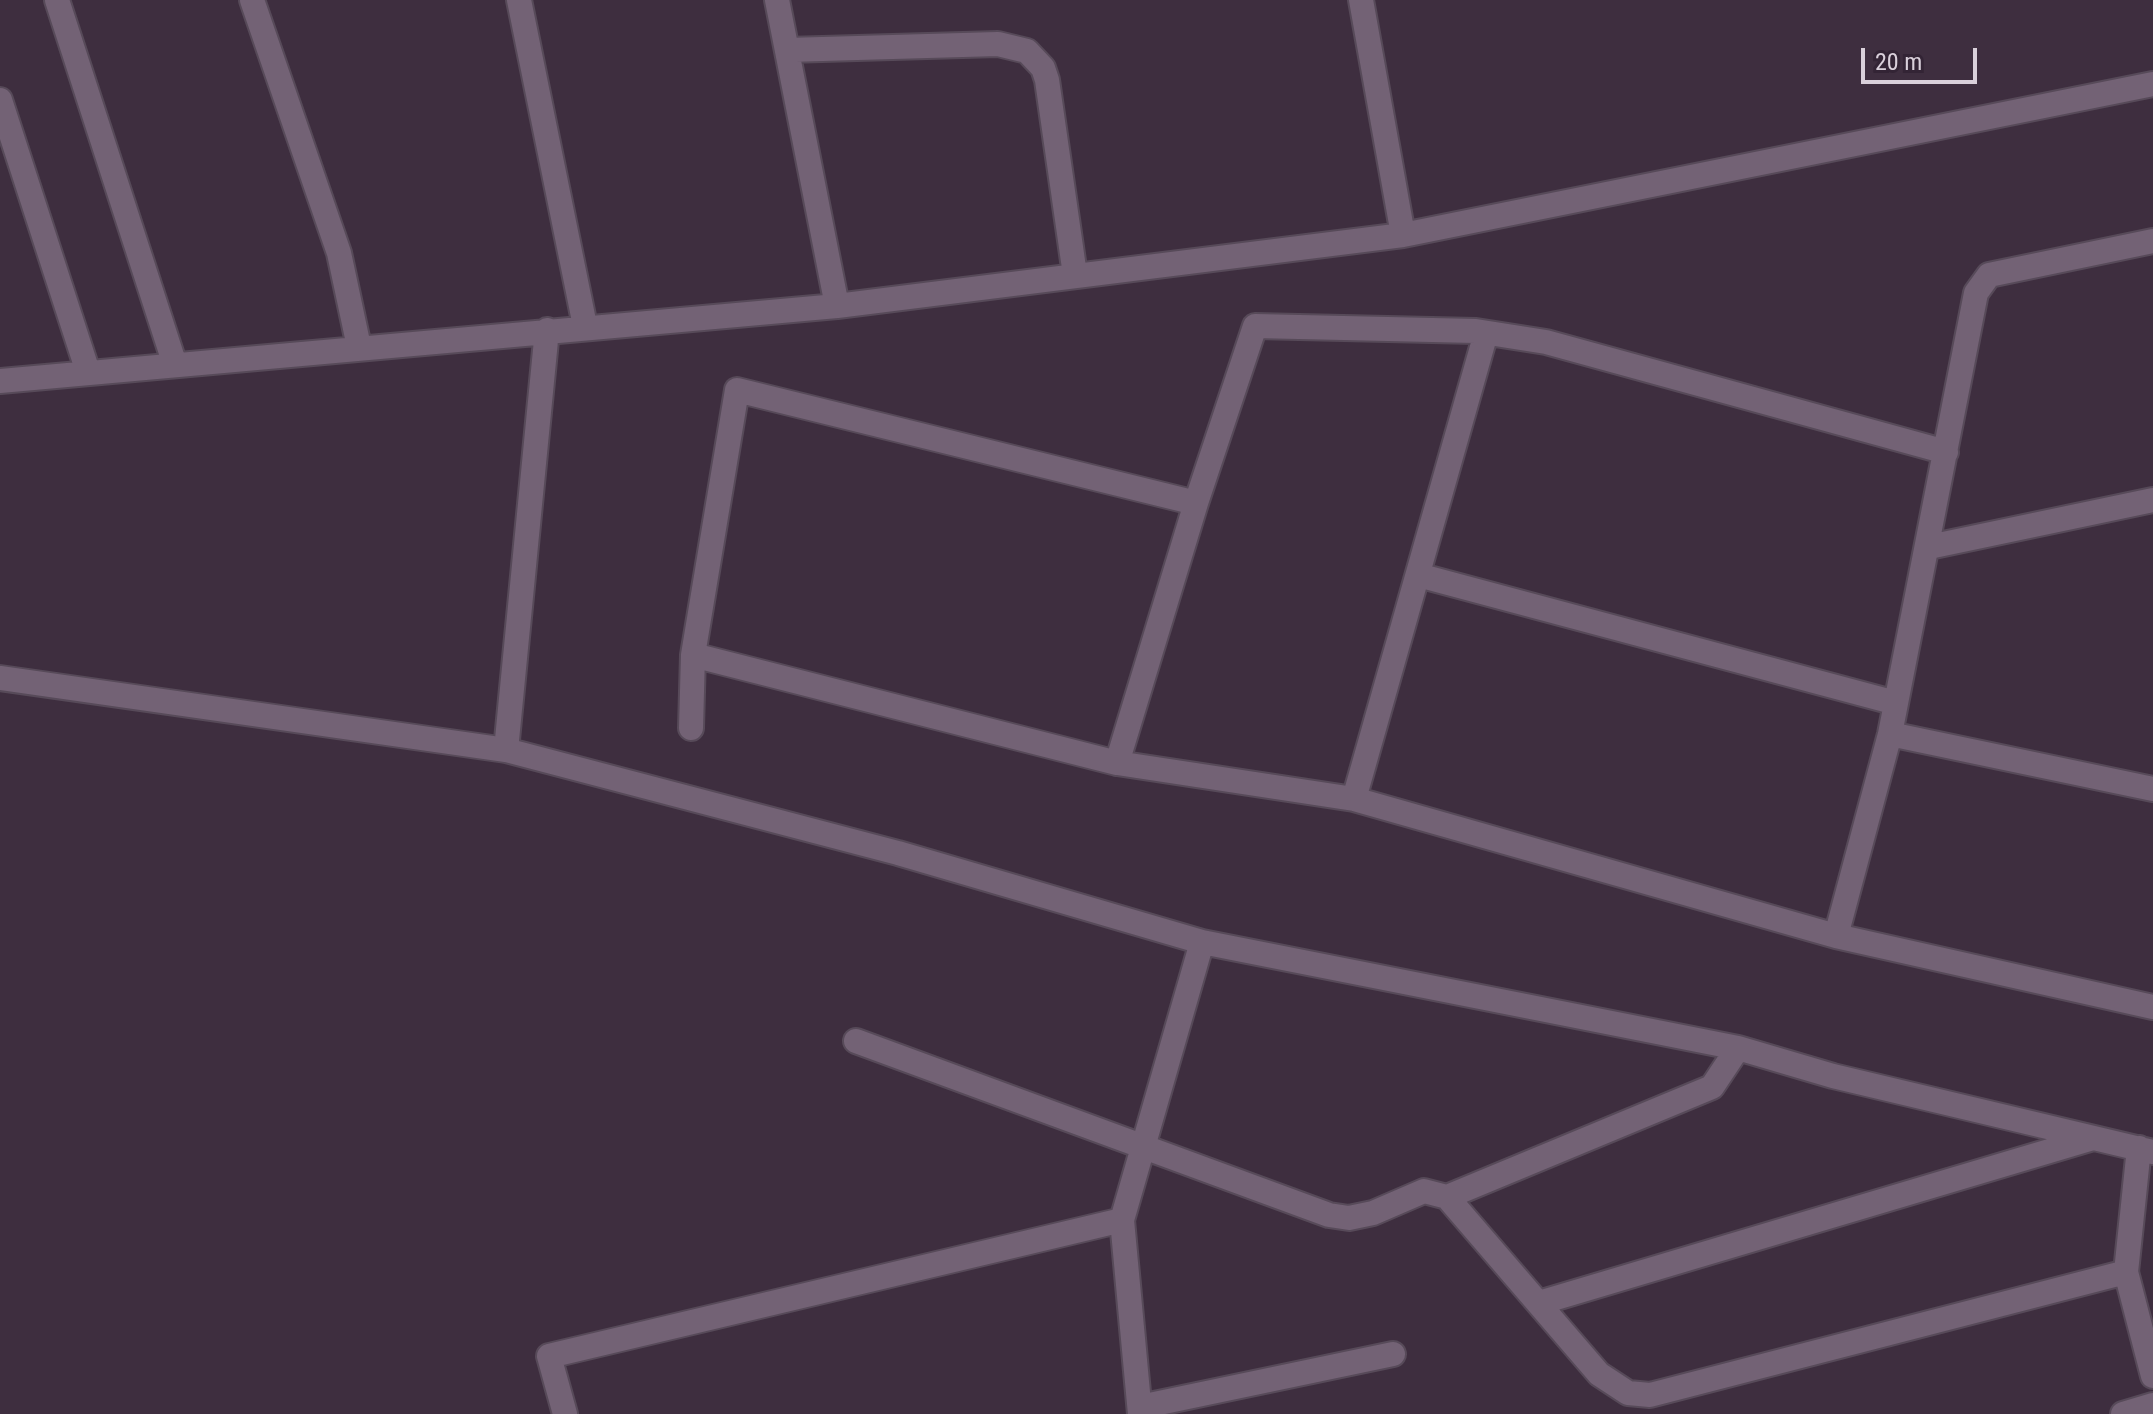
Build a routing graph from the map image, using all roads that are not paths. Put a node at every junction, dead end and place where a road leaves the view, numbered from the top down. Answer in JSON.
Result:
{"nodes":[{"id":1,"x":57,"y":0,"type":"edge"},
{"id":2,"x":252,"y":0,"type":"edge"},
{"id":3,"x":519,"y":0,"type":"edge"},
{"id":4,"x":777,"y":0,"type":"edge"},
{"id":5,"x":1361,"y":0,"type":"edge"},
{"id":6,"x":787,"y":50,"type":"junction"},
{"id":7,"x":2153,"y":84,"type":"edge"},
{"id":8,"x":0,"y":100,"type":"edge"},
{"id":9,"x":1403,"y":235,"type":"junction"},
{"id":10,"x":2153,"y":241,"type":"edge"},
{"id":11,"x":1075,"y":275,"type":"junction"},
{"id":12,"x":837,"y":306,"type":"junction"},
{"id":13,"x":585,"y":326,"type":"junction"},
{"id":14,"x":547,"y":330,"type":"junction"},
{"id":15,"x":1486,"y":333,"type":"junction"},
{"id":16,"x":359,"y":347,"type":"junction"},
{"id":17,"x":175,"y":365,"type":"junction"},
{"id":18,"x":88,"y":372,"type":"junction"},
{"id":19,"x":0,"y":381,"type":"edge"},
{"id":20,"x":1946,"y":452,"type":"junction"},
{"id":21,"x":2153,"y":500,"type":"edge"},
{"id":22,"x":1196,"y":503,"type":"junction"},
{"id":23,"x":1929,"y":547,"type":"junction"},
{"id":24,"x":1418,"y":575,"type":"junction"},
{"id":25,"x":693,"y":655,"type":"junction"},
{"id":26,"x":0,"y":678,"type":"edge"},
{"id":27,"x":1896,"y":703,"type":"junction"},
{"id":28,"x":691,"y":728,"type":"dead end"},
{"id":29,"x":1890,"y":734,"type":"junction"},
{"id":30,"x":506,"y":750,"type":"junction"},
{"id":31,"x":1117,"y":763,"type":"junction"},
{"id":32,"x":2153,"y":789,"type":"edge"},
{"id":33,"x":1354,"y":799,"type":"junction"},
{"id":34,"x":1836,"y":936,"type":"junction"},
{"id":35,"x":1202,"y":942,"type":"junction"},
{"id":36,"x":2153,"y":1007,"type":"edge"},
{"id":37,"x":856,"y":1041,"type":"dead end"},
{"id":38,"x":1738,"y":1048,"type":"junction"},
{"id":39,"x":2095,"y":1138,"type":"junction"},
{"id":40,"x":1145,"y":1145,"type":"junction"},
{"id":41,"x":2146,"y":1150,"type":"edge"},
{"id":42,"x":1447,"y":1197,"type":"junction"},
{"id":43,"x":1122,"y":1220,"type":"junction"},
{"id":44,"x":2126,"y":1272,"type":"junction"},
{"id":45,"x":1539,"y":1303,"type":"junction"},
{"id":46,"x":1393,"y":1354,"type":"dead end"},
{"id":47,"x":2153,"y":1376,"type":"edge"},
{"id":48,"x":2153,"y":1405,"type":"edge"},
{"id":49,"x":1140,"y":1410,"type":"edge"},
{"id":50,"x":565,"y":1414,"type":"edge"},
{"id":51,"x":2123,"y":1414,"type":"edge"}],
"edges":[{"from":1,"to":17,"type":"street"},
{"from":2,"to":16,"type":"street"},
{"from":3,"to":13,"type":"street"},
{"from":4,"to":6,"type":"street"},
{"from":5,"to":9,"type":"street"},
{"from":6,"to":11,"type":"street"},
{"from":6,"to":12,"type":"street"},
{"from":7,"to":9,"type":"street"},
{"from":8,"to":18,"type":"street"},
{"from":9,"to":11,"type":"street"},
{"from":10,"to":20,"type":"street"},
{"from":11,"to":12,"type":"street"},
{"from":12,"to":13,"type":"street"},
{"from":13,"to":14,"type":"street"},
{"from":14,"to":16,"type":"street"},
{"from":14,"to":30,"type":"street"},
{"from":15,"to":20,"type":"street"},
{"from":15,"to":22,"type":"street"},
{"from":15,"to":24,"type":"street"},
{"from":16,"to":17,"type":"street"},
{"from":17,"to":18,"type":"street"},
{"from":18,"to":19,"type":"street"},
{"from":20,"to":23,"type":"street"},
{"from":21,"to":23,"type":"street"},
{"from":22,"to":25,"type":"street"},
{"from":22,"to":31,"type":"street"},
{"from":23,"to":27,"type":"street"},
{"from":24,"to":27,"type":"street"},
{"from":24,"to":33,"type":"street"},
{"from":25,"to":28,"type":"street"},
{"from":25,"to":31,"type":"street"},
{"from":26,"to":30,"type":"street"},
{"from":27,"to":29,"type":"street"},
{"from":29,"to":32,"type":"street"},
{"from":29,"to":34,"type":"street"},
{"from":30,"to":35,"type":"street"},
{"from":31,"to":33,"type":"street"},
{"from":33,"to":34,"type":"street"},
{"from":34,"to":36,"type":"street"},
{"from":35,"to":38,"type":"street"},
{"from":35,"to":40,"type":"street"},
{"from":37,"to":40,"type":"street"},
{"from":38,"to":39,"type":"street"},
{"from":38,"to":42,"type":"street"},
{"from":39,"to":41,"type":"street"},
{"from":39,"to":45,"type":"street"},
{"from":40,"to":42,"type":"street"},
{"from":40,"to":43,"type":"street"},
{"from":41,"to":44,"type":"street"},
{"from":42,"to":45,"type":"street"},
{"from":43,"to":49,"type":"street"},
{"from":43,"to":50,"type":"street"},
{"from":44,"to":45,"type":"street"},
{"from":44,"to":47,"type":"street"},
{"from":46,"to":49,"type":"street"},
{"from":48,"to":51,"type":"street"}]}
